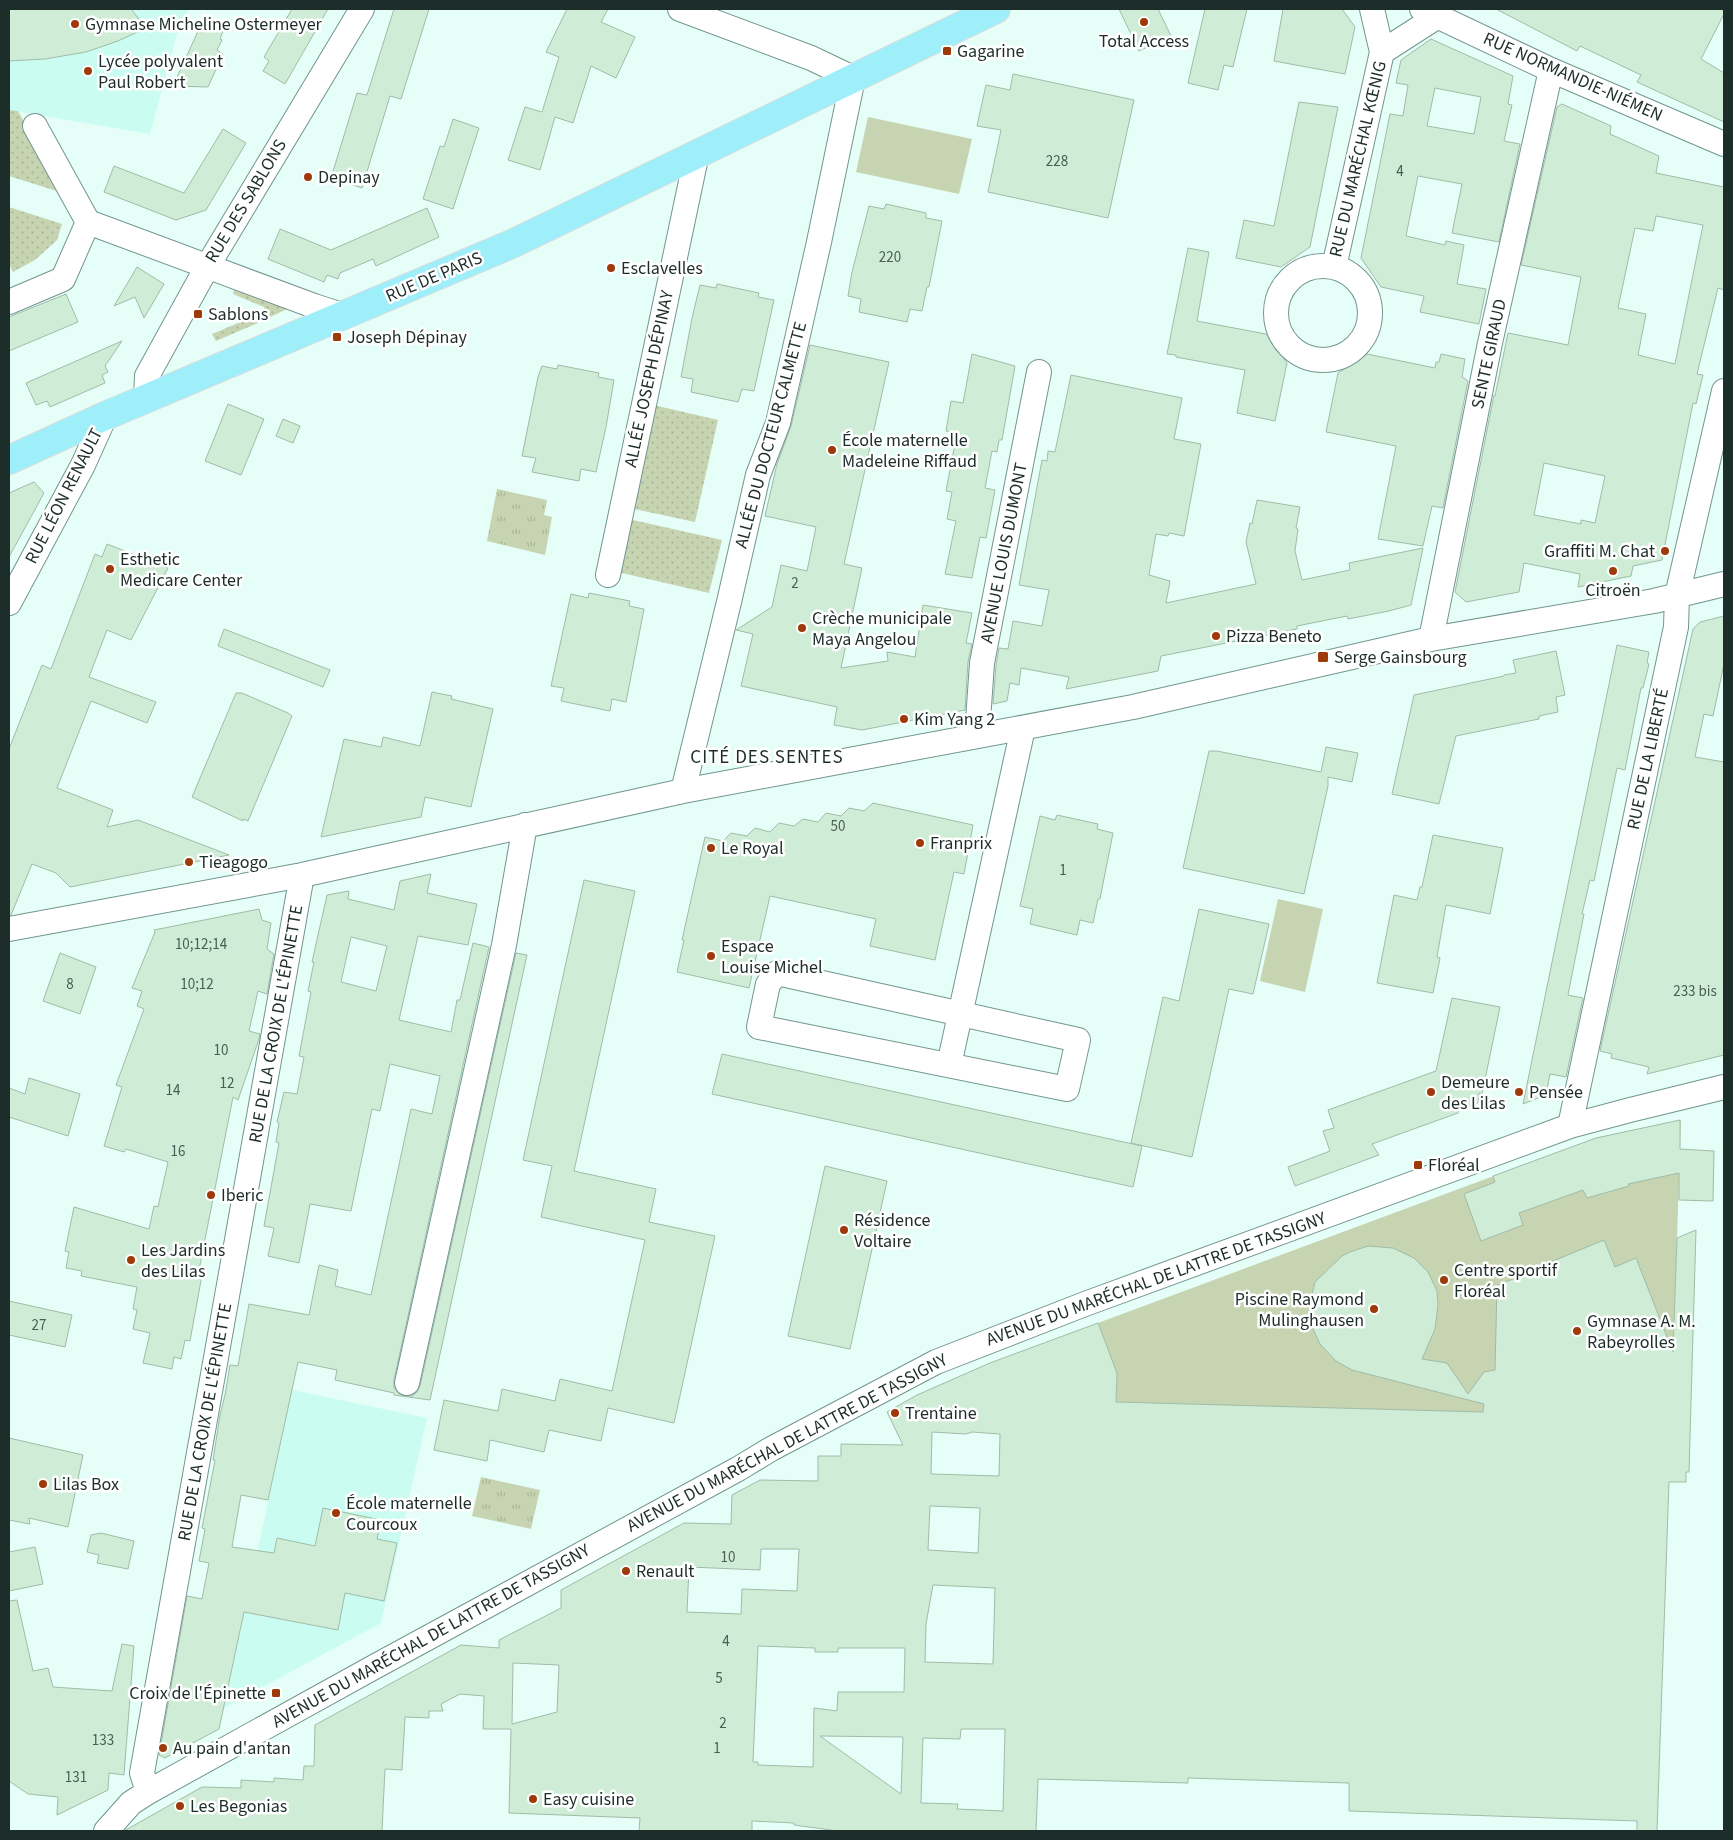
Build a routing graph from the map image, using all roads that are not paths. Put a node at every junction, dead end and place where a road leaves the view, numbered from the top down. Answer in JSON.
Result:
{"nodes":[{"id":1,"x":362,"y":9,"type":"edge"},
{"id":2,"x":680,"y":9,"type":"edge"},
{"id":3,"x":996,"y":9,"type":"edge"},
{"id":4,"x":1372,"y":9,"type":"edge"},
{"id":5,"x":1430,"y":12,"type":"edge"},
{"id":6,"x":1382,"y":52,"type":"junction"},
{"id":7,"x":1551,"y":70,"type":"junction"},
{"id":8,"x":853,"y":78,"type":"junction"},
{"id":9,"x":35,"y":126,"type":"dead end"},
{"id":10,"x":1724,"y":144,"type":"edge"},
{"id":11,"x":696,"y":153,"type":"junction"},
{"id":12,"x":88,"y":222,"type":"junction"},
{"id":13,"x":207,"y":267,"type":"junction"},
{"id":14,"x":1334,"y":267,"type":"dead end"},
{"id":15,"x":9,"y":302,"type":"edge"},
{"id":16,"x":345,"y":316,"type":"junction"},
{"id":17,"x":1039,"y":372,"type":"dead end"},
{"id":18,"x":1724,"y":391,"type":"edge"},
{"id":19,"x":146,"y":399,"type":"junction"},
{"id":20,"x":105,"y":416,"type":"junction"},
{"id":21,"x":9,"y":460,"type":"edge"},
{"id":22,"x":608,"y":575,"type":"dead end"},
{"id":23,"x":1724,"y":584,"type":"edge"},
{"id":24,"x":1677,"y":596,"type":"junction"},
{"id":25,"x":9,"y":603,"type":"edge"},
{"id":26,"x":1431,"y":639,"type":"junction"},
{"id":27,"x":1023,"y":728,"type":"junction"},
{"id":28,"x":977,"y":735,"type":"junction"},
{"id":29,"x":683,"y":791,"type":"junction"},
{"id":30,"x":525,"y":825,"type":"junction"},
{"id":31,"x":302,"y":875,"type":"junction"},
{"id":32,"x":9,"y":929,"type":"edge"},
{"id":33,"x":960,"y":1014,"type":"junction"},
{"id":34,"x":949,"y":1065,"type":"junction"},
{"id":35,"x":1724,"y":1087,"type":"edge"},
{"id":36,"x":1570,"y":1126,"type":"junction"},
{"id":37,"x":407,"y":1383,"type":"dead end"},
{"id":38,"x":148,"y":1792,"type":"junction"},
{"id":39,"x":106,"y":1831,"type":"edge"}],
"edges":[{"from":1,"to":13,"type":"street","name":"RUE DES SABLONS"},
{"from":2,"to":8,"type":"street"},
{"from":3,"to":8,"type":"main road","name":"RUE DE PARIS"},
{"from":4,"to":6,"type":"street","name":"RUE DU MARÉCHAL KŒNIG"},
{"from":5,"to":6,"type":"street","name":"RUE DU MARÉCHAL KŒNIG"},
{"from":5,"to":7,"type":"street","name":"RUE NORMANDIE-NIÉMEN"},
{"from":6,"to":14,"type":"street","name":"RUE DU MARÉCHAL KŒNIG"},
{"from":7,"to":10,"type":"street","name":"RUE NORMANDIE-NIÉMEN"},
{"from":7,"to":26,"type":"street","name":"SENTE GIRAUD"},
{"from":8,"to":11,"type":"main road","name":"RUE DE PARIS"},
{"from":8,"to":29,"type":"street","name":"ALLÉE DU DOCTEUR CALMETTE"},
{"from":9,"to":12,"type":"street"},
{"from":11,"to":16,"type":"main road","name":"RUE DE PARIS"},
{"from":11,"to":22,"type":"street","name":"ALLÉE JOSEPH DÉPINAY"},
{"from":12,"to":13,"type":"street"},
{"from":12,"to":15,"type":"street"},
{"from":13,"to":16,"type":"street"},
{"from":13,"to":19,"type":"street","name":"RUE DES SABLONS"},
{"from":16,"to":19,"type":"main road","name":"RUE DE PARIS"},
{"from":17,"to":28,"type":"street","name":"AVENUE LOUIS DUMONT"},
{"from":18,"to":24,"type":"street","name":"RUE DE LA LIBERTÉ"},
{"from":19,"to":20,"type":"main road","name":"RUE DE PARIS"},
{"from":20,"to":21,"type":"main road","name":"RUE DE PARIS"},
{"from":20,"to":25,"type":"street","name":"RUE LÉON RENAULT"},
{"from":23,"to":24,"type":"street"},
{"from":24,"to":26,"type":"street"},
{"from":24,"to":36,"type":"street","name":"RUE DE LA LIBERTÉ"},
{"from":26,"to":27,"type":"street"},
{"from":27,"to":28,"type":"street"},
{"from":27,"to":33,"type":"street"},
{"from":28,"to":29,"type":"street"},
{"from":29,"to":30,"type":"street"},
{"from":30,"to":31,"type":"street"},
{"from":30,"to":37,"type":"street"},
{"from":31,"to":32,"type":"street"},
{"from":31,"to":38,"type":"street","name":"RUE DE LA CROIX DE L'ÉPINETTE"},
{"from":33,"to":34,"type":"street"},
{"from":33,"to":34,"type":"street"},
{"from":33,"to":34,"type":"street"},
{"from":35,"to":36,"type":"street","name":"AVENUE DU MARÉCHAL DE LATTRE DE TASSIGNY"},
{"from":36,"to":38,"type":"street","name":"AVENUE DU MARÉCHAL DE LATTRE DE TASSIGNY"},
{"from":38,"to":39,"type":"street","name":"AVENUE DU MARÉCHAL DE LATTRE DE TASSIGNY"}]}
